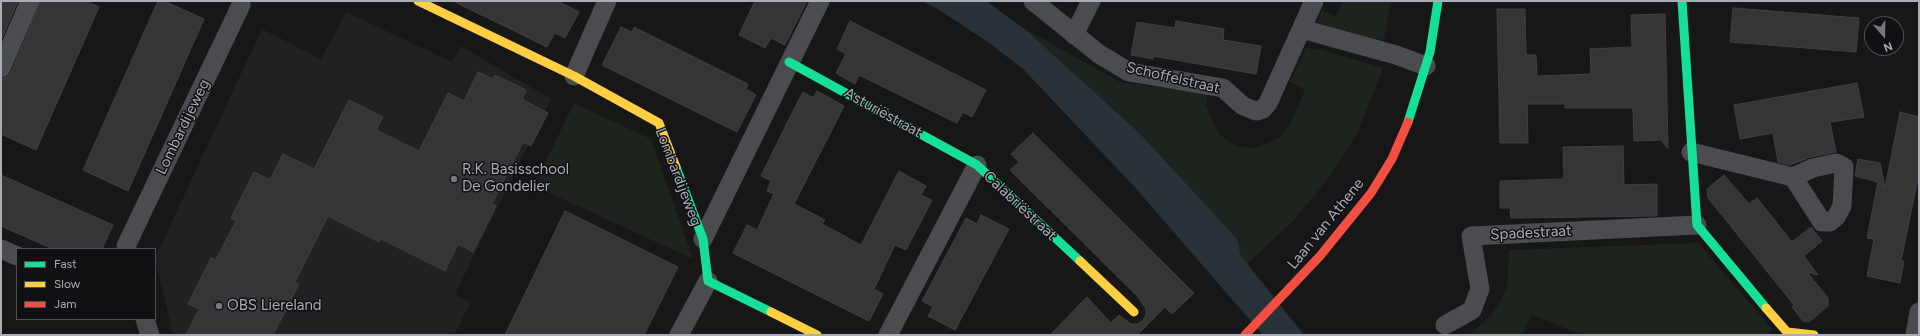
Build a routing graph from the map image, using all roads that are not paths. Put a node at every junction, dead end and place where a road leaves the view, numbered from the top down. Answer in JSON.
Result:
{"nodes":[{"id":1,"x":30,"y":1,"type":"edge"},
{"id":2,"x":418,"y":1,"type":"edge"},
{"id":3,"x":608,"y":1,"type":"edge"},
{"id":4,"x":820,"y":1,"type":"edge"},
{"id":5,"x":1032,"y":1,"type":"edge"},
{"id":6,"x":1091,"y":1,"type":"edge"},
{"id":7,"x":1314,"y":1,"type":"edge"},
{"id":8,"x":1438,"y":1,"type":"edge"},
{"id":9,"x":1682,"y":1,"type":"edge"},
{"id":10,"x":243,"y":2,"type":"edge"},
{"id":11,"x":1302,"y":29,"type":"junction"},
{"id":12,"x":1074,"y":35,"type":"junction"},
{"id":13,"x":789,"y":62,"type":"junction"},
{"id":14,"x":1426,"y":66,"type":"junction"},
{"id":15,"x":1,"y":68,"type":"edge"},
{"id":16,"x":574,"y":76,"type":"junction"},
{"id":17,"x":1691,"y":152,"type":"junction"},
{"id":18,"x":977,"y":165,"type":"junction"},
{"id":19,"x":1793,"y":177,"type":"dead end"},
{"id":20,"x":1697,"y":225,"type":"junction"},
{"id":21,"x":703,"y":239,"type":"junction"},
{"id":22,"x":127,"y":248,"type":"edge"},
{"id":23,"x":1,"y":249,"type":"edge"},
{"id":24,"x":16,"y":256,"type":"edge"},
{"id":25,"x":708,"y":281,"type":"junction"},
{"id":26,"x":1134,"y":312,"type":"dead end"},
{"id":27,"x":1919,"y":312,"type":"edge"},
{"id":28,"x":145,"y":320,"type":"edge"},
{"id":29,"x":1445,"y":325,"type":"dead end"},
{"id":30,"x":1247,"y":333,"type":"edge"},
{"id":31,"x":150,"y":335,"type":"edge"},
{"id":32,"x":679,"y":335,"type":"edge"},
{"id":33,"x":817,"y":335,"type":"edge"},
{"id":34,"x":888,"y":335,"type":"edge"},
{"id":35,"x":1814,"y":335,"type":"edge"},
{"id":36,"x":1915,"y":335,"type":"edge"}],
"edges":[{"from":1,"to":15,"type":"street"},
{"from":2,"to":16,"type":"street","name":"Lombardijeweg"},
{"from":3,"to":16,"type":"street"},
{"from":4,"to":13,"type":"street"},
{"from":5,"to":12,"type":"street","name":"Schoffelstraat"},
{"from":6,"to":12,"type":"street"},
{"from":7,"to":11,"type":"street","name":"Schoffelstraat"},
{"from":8,"to":14,"type":"street","name":"Laan van Athene"},
{"from":9,"to":17,"type":"street"},
{"from":10,"to":22,"type":"street","name":"Lombardijeweg"},
{"from":11,"to":12,"type":"street","name":"Schoffelstraat"},
{"from":11,"to":14,"type":"street"},
{"from":13,"to":18,"type":"street","name":"Asturiëstraat"},
{"from":13,"to":21,"type":"street"},
{"from":14,"to":30,"type":"street","name":"Laan van Athene"},
{"from":16,"to":21,"type":"street","name":"Lombardijeweg"},
{"from":17,"to":19,"type":"street"},
{"from":17,"to":20,"type":"street"},
{"from":18,"to":26,"type":"street","name":"Calabriëstraat"},
{"from":18,"to":34,"type":"street","name":"Calabriëstraat"},
{"from":20,"to":29,"type":"street","name":"Spadestraat"},
{"from":20,"to":35,"type":"street"},
{"from":21,"to":25,"type":"street","name":"Lombardijeweg"},
{"from":23,"to":24,"type":"street"},
{"from":25,"to":32,"type":"street"},
{"from":25,"to":33,"type":"street"},
{"from":27,"to":36,"type":"street"},
{"from":28,"to":31,"type":"street"}]}
